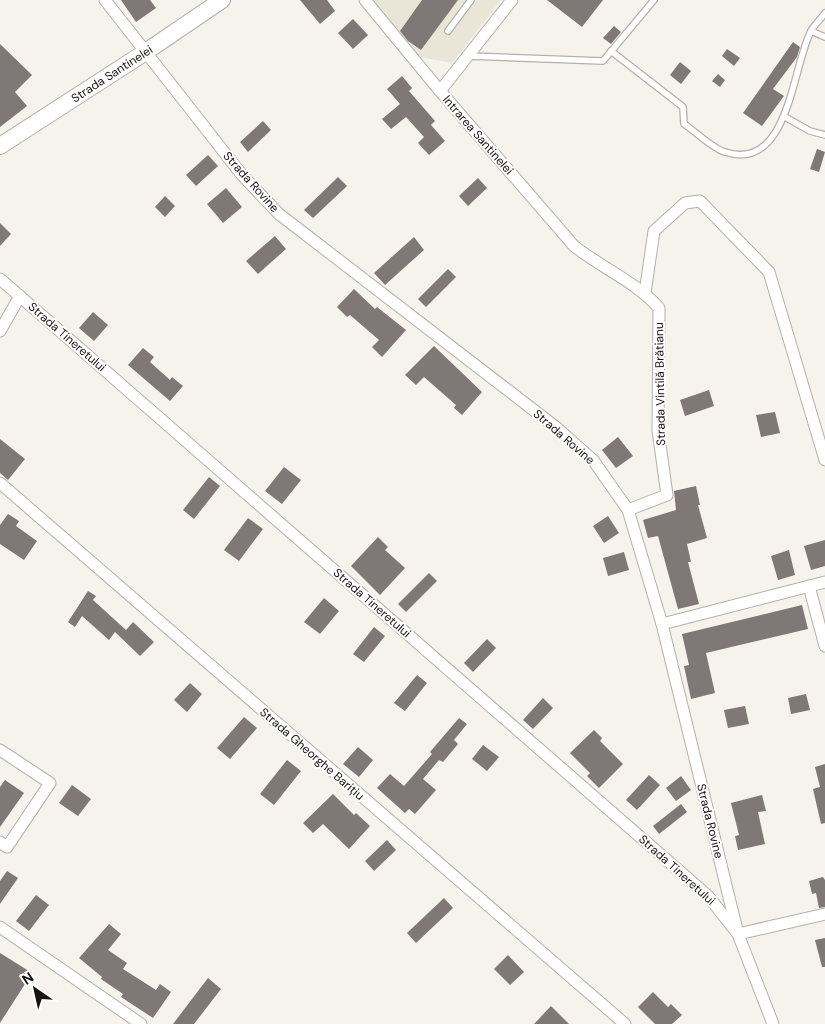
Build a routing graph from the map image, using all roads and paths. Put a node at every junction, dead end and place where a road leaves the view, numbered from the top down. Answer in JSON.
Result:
{"nodes":[{"id":1,"x":105,"y":0,"type":"edge"},
{"id":2,"x":222,"y":0,"type":"edge"},
{"id":3,"x":365,"y":0,"type":"edge"},
{"id":4,"x":471,"y":0,"type":"edge"},
{"id":5,"x":512,"y":0,"type":"edge"},
{"id":6,"x":654,"y":0,"type":"edge"},
{"id":7,"x":825,"y":13,"type":"edge"},
{"id":8,"x":448,"y":31,"type":"dead end"},
{"id":9,"x":811,"y":32,"type":"junction"},
{"id":10,"x":825,"y":37,"type":"edge"},
{"id":11,"x":611,"y":51,"type":"junction"},
{"id":12,"x":144,"y":53,"type":"junction"},
{"id":13,"x":468,"y":56,"type":"junction"},
{"id":14,"x":440,"y":92,"type":"junction"},
{"id":15,"x":784,"y":116,"type":"junction"},
{"id":16,"x":825,"y":135,"type":"edge"},
{"id":17,"x":0,"y":146,"type":"edge"},
{"id":18,"x":598,"y":264,"type":"joint"},
{"id":19,"x":0,"y":279,"type":"edge"},
{"id":20,"x":645,"y":292,"type":"junction"},
{"id":21,"x":20,"y":296,"type":"junction"},
{"id":22,"x":0,"y":331,"type":"edge"},
{"id":23,"x":825,"y":460,"type":"edge"},
{"id":24,"x":0,"y":483,"type":"edge"},
{"id":25,"x":628,"y":510,"type":"junction"},
{"id":26,"x":825,"y":582,"type":"edge"},
{"id":27,"x":809,"y":586,"type":"junction"},
{"id":28,"x":662,"y":624,"type":"junction"},
{"id":29,"x":825,"y":646,"type":"edge"},
{"id":30,"x":0,"y":750,"type":"edge"},
{"id":31,"x":0,"y":842,"type":"edge"},
{"id":32,"x":825,"y":914,"type":"edge"},
{"id":33,"x":0,"y":927,"type":"edge"},
{"id":34,"x":738,"y":934,"type":"junction"},
{"id":35,"x":141,"y":1024,"type":"edge"},
{"id":36,"x":624,"y":1024,"type":"edge"},
{"id":37,"x":773,"y":1024,"type":"edge"}],
"edges":[{"from":1,"to":12,"type":"street","name":"Strada Rovine"},
{"from":2,"to":12,"type":"street","name":"Strada Santinelei"},
{"from":3,"to":14,"type":"street","name":"Intrarea Santinelei"},
{"from":4,"to":8,"type":"lane"},
{"from":5,"to":13,"type":"street"},
{"from":6,"to":11,"type":"lane"},
{"from":7,"to":9,"type":"lane"},
{"from":9,"to":10,"type":"lane"},
{"from":9,"to":15,"type":"lane"},
{"from":11,"to":13,"type":"lane"},
{"from":11,"to":15,"type":"lane"},
{"from":12,"to":17,"type":"street","name":"Strada Santinelei"},
{"from":12,"to":25,"type":"street","name":"Strada Rovine"},
{"from":13,"to":14,"type":"street"},
{"from":14,"to":18,"type":"street","name":"Intrarea Santinelei"},
{"from":15,"to":16,"type":"lane"},
{"from":18,"to":20,"type":"street","name":"Strada Vintilă Brătianu"},
{"from":19,"to":21,"type":"street","name":"Strada Tineretului"},
{"from":20,"to":23,"type":"street"},
{"from":20,"to":25,"type":"street","name":"Strada Vintilă Brătianu"},
{"from":21,"to":22,"type":"street"},
{"from":21,"to":34,"type":"street","name":"Strada Tineretului"},
{"from":24,"to":36,"type":"street","name":"Strada Gheorghe Barițiu"},
{"from":25,"to":28,"type":"street","name":"Strada Rovine"},
{"from":26,"to":27,"type":"street"},
{"from":27,"to":28,"type":"street"},
{"from":27,"to":29,"type":"street"},
{"from":28,"to":34,"type":"street","name":"Strada Rovine"},
{"from":30,"to":31,"type":"street"},
{"from":32,"to":34,"type":"street"},
{"from":33,"to":35,"type":"street"},
{"from":34,"to":37,"type":"street","name":"Strada Rovine"}]}
